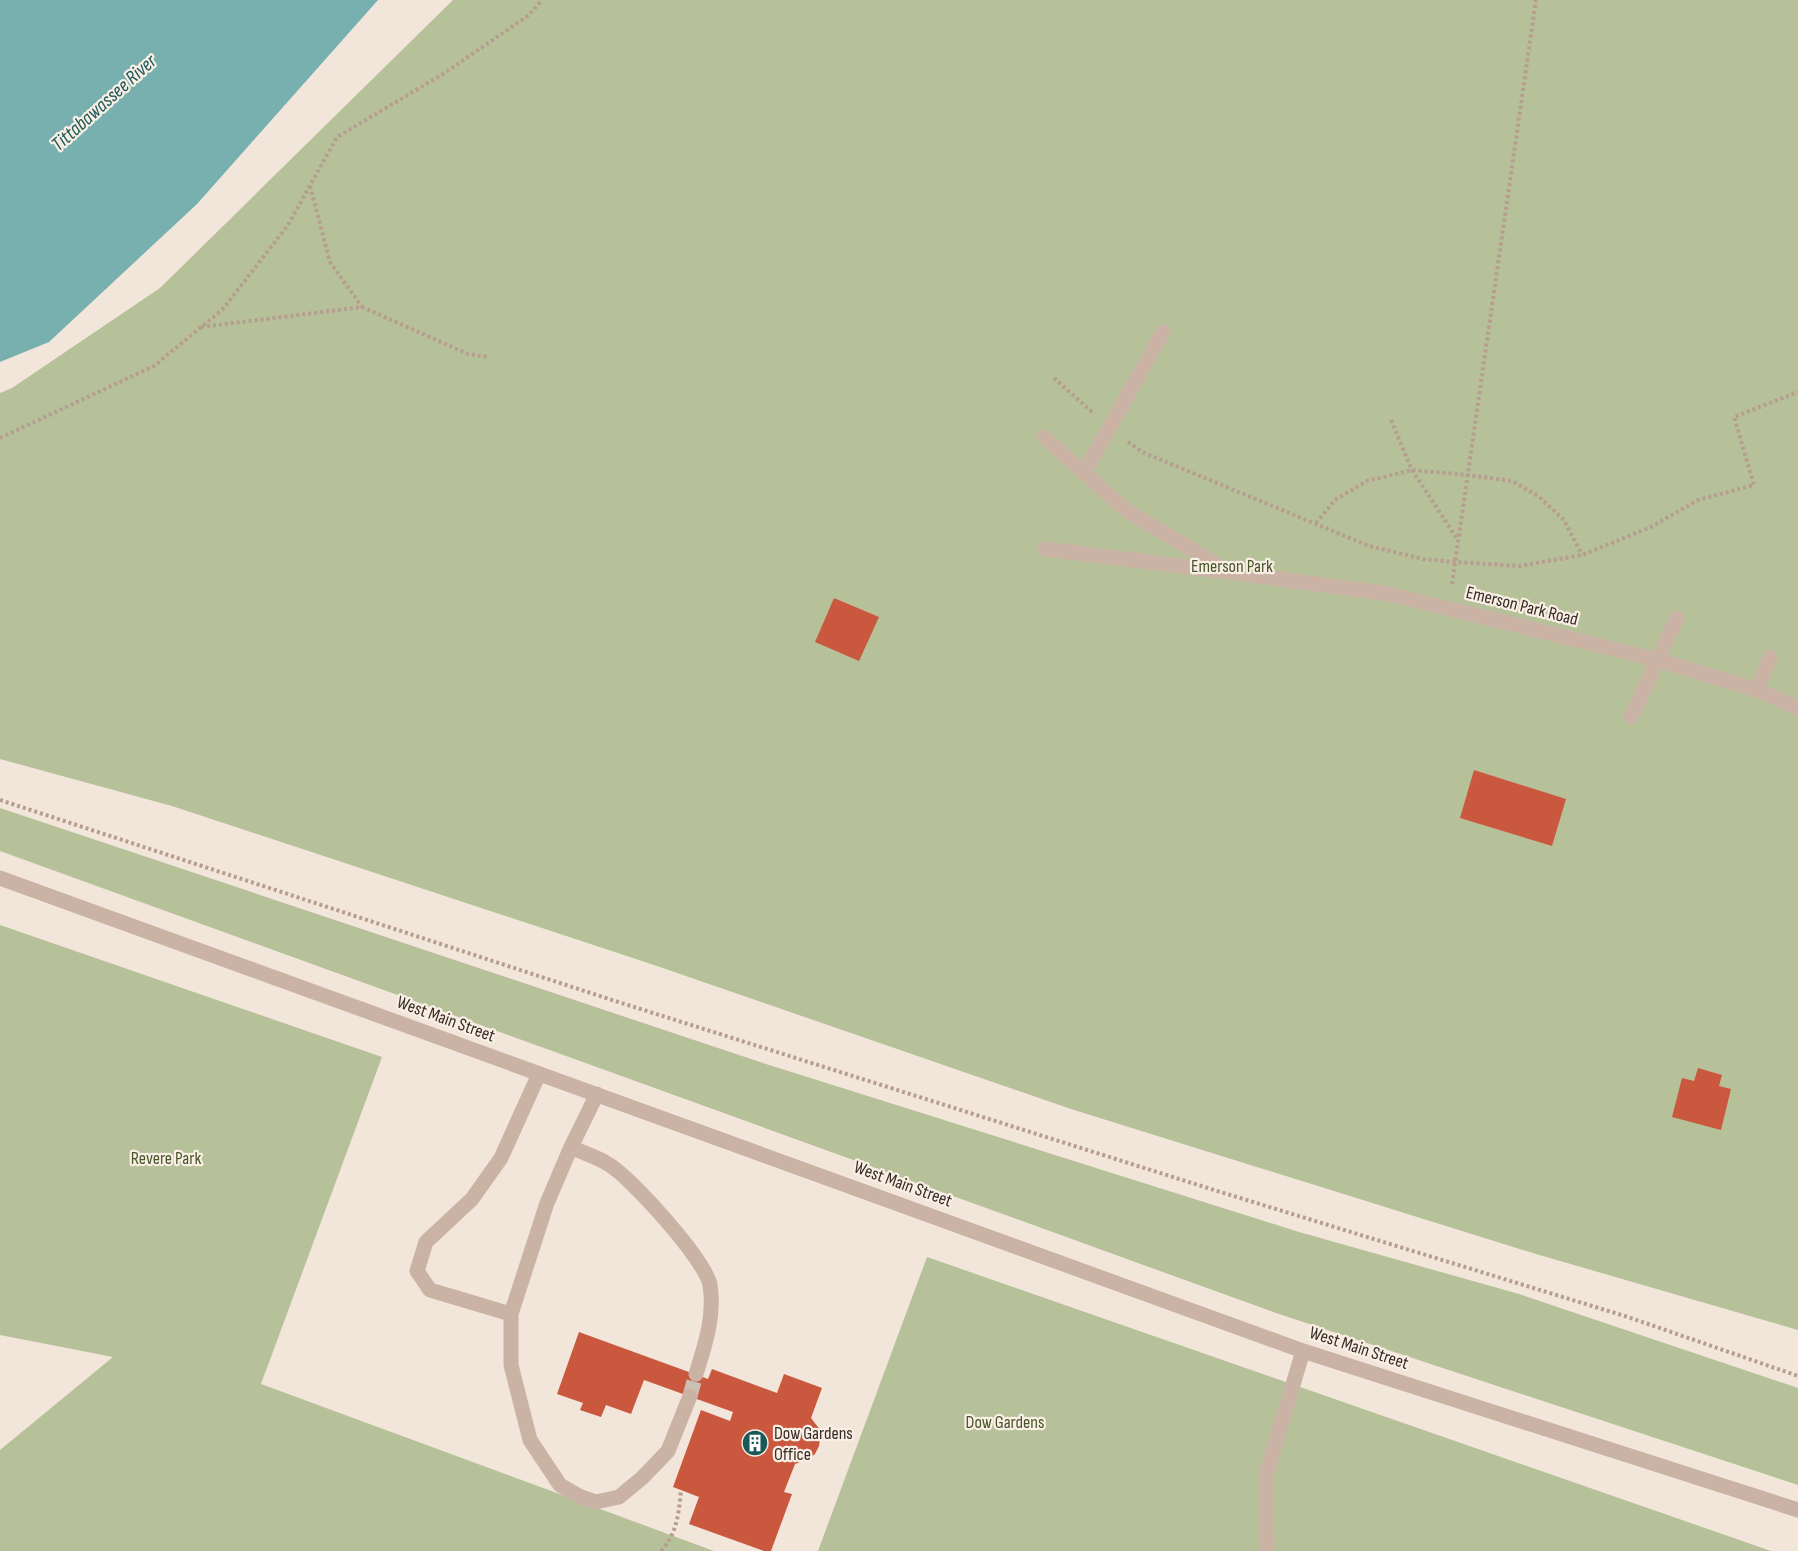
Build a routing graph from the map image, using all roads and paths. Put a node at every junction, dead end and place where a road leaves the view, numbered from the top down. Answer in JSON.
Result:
{"nodes":[{"id":1,"x":542,"y":0,"type":"edge"},
{"id":2,"x":1536,"y":0,"type":"edge"},
{"id":3,"x":310,"y":185,"type":"junction"},
{"id":4,"x":362,"y":307,"type":"junction"},
{"id":5,"x":201,"y":327,"type":"junction"},
{"id":6,"x":1163,"y":332,"type":"dead end"},
{"id":7,"x":489,"y":357,"type":"dead end"},
{"id":8,"x":1054,"y":378,"type":"dead end"},
{"id":9,"x":1798,"y":392,"type":"edge"},
{"id":10,"x":1391,"y":420,"type":"dead end"},
{"id":11,"x":1110,"y":429,"type":"junction"},
{"id":12,"x":1044,"y":437,"type":"dead end"},
{"id":13,"x":0,"y":438,"type":"edge"},
{"id":14,"x":1412,"y":470,"type":"junction"},
{"id":15,"x":1084,"y":473,"type":"junction"},
{"id":16,"x":1467,"y":475,"type":"junction"},
{"id":17,"x":1316,"y":523,"type":"junction"},
{"id":18,"x":1458,"y":541,"type":"junction"},
{"id":19,"x":1045,"y":549,"type":"dead end"},
{"id":20,"x":1582,"y":555,"type":"junction"},
{"id":21,"x":1455,"y":562,"type":"junction"},
{"id":22,"x":1229,"y":572,"type":"junction"},
{"id":23,"x":1448,"y":608,"type":"junction"},
{"id":24,"x":1677,"y":618,"type":"dead end"},
{"id":25,"x":1770,"y":657,"type":"dead end"},
{"id":26,"x":1658,"y":660,"type":"junction"},
{"id":27,"x":1757,"y":690,"type":"junction"},
{"id":28,"x":1798,"y":708,"type":"edge"},
{"id":29,"x":1631,"y":717,"type":"dead end"},
{"id":30,"x":0,"y":800,"type":"edge"},
{"id":31,"x":0,"y":878,"type":"edge"},
{"id":32,"x":539,"y":1074,"type":"junction"},
{"id":33,"x":597,"y":1094,"type":"junction"},
{"id":34,"x":571,"y":1148,"type":"junction"},
{"id":35,"x":511,"y":1314,"type":"junction"},
{"id":36,"x":1303,"y":1351,"type":"junction"},
{"id":37,"x":696,"y":1374,"type":"tunnel mouth"},
{"id":38,"x":1798,"y":1376,"type":"edge"},
{"id":39,"x":690,"y":1396,"type":"tunnel mouth"},
{"id":40,"x":681,"y":1490,"type":"dead end"},
{"id":41,"x":1798,"y":1510,"type":"edge"},
{"id":42,"x":662,"y":1551,"type":"edge"},
{"id":43,"x":1267,"y":1551,"type":"edge"}],
"edges":[{"from":1,"to":3,"type":"path"},
{"from":2,"to":16,"type":"path"},
{"from":3,"to":4,"type":"path"},
{"from":3,"to":5,"type":"path"},
{"from":4,"to":5,"type":"path"},
{"from":4,"to":7,"type":"path"},
{"from":5,"to":13,"type":"path"},
{"from":6,"to":11,"type":"street"},
{"from":8,"to":11,"type":"path"},
{"from":9,"to":20,"type":"path"},
{"from":10,"to":14,"type":"path"},
{"from":11,"to":15,"type":"street"},
{"from":11,"to":17,"type":"path"},
{"from":12,"to":15,"type":"street"},
{"from":14,"to":16,"type":"path"},
{"from":14,"to":17,"type":"path"},
{"from":14,"to":18,"type":"path"},
{"from":15,"to":22,"type":"street"},
{"from":16,"to":18,"type":"path"},
{"from":16,"to":20,"type":"path"},
{"from":17,"to":21,"type":"path"},
{"from":18,"to":21,"type":"path"},
{"from":19,"to":22,"type":"street","name":"Emerson Park Road"},
{"from":20,"to":21,"type":"path"},
{"from":21,"to":23,"type":"path"},
{"from":22,"to":23,"type":"street","name":"Emerson Park Road"},
{"from":23,"to":26,"type":"street","name":"Emerson Park Road"},
{"from":24,"to":26,"type":"street"},
{"from":25,"to":27,"type":"street"},
{"from":26,"to":27,"type":"street","name":"Emerson Park Road"},
{"from":26,"to":29,"type":"street"},
{"from":27,"to":28,"type":"street","name":"Emerson Park Road"},
{"from":30,"to":38,"type":"path"},
{"from":31,"to":32,"type":"street","name":"West Main Street"},
{"from":32,"to":33,"type":"street","name":"West Main Street"},
{"from":32,"to":35,"type":"street"},
{"from":33,"to":34,"type":"street"},
{"from":33,"to":36,"type":"street","name":"West Main Street"},
{"from":34,"to":35,"type":"street"},
{"from":34,"to":37,"type":"street"},
{"from":35,"to":39,"type":"street"},
{"from":36,"to":41,"type":"street","name":"West Main Street"},
{"from":36,"to":43,"type":"street"},
{"from":40,"to":42,"type":"path"}]}
